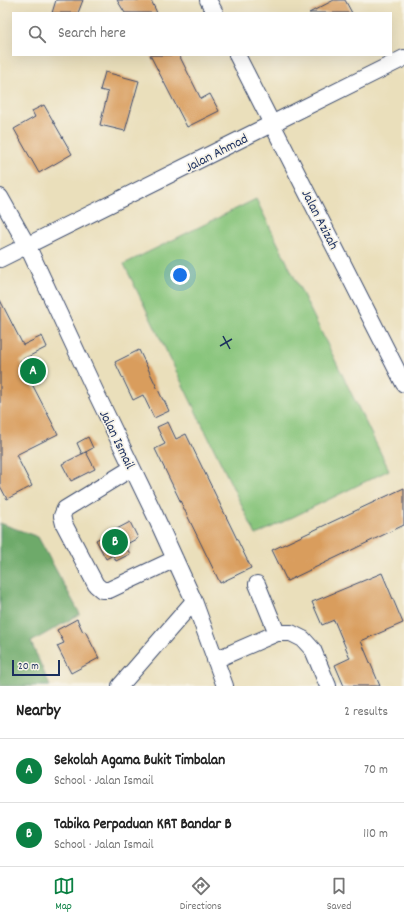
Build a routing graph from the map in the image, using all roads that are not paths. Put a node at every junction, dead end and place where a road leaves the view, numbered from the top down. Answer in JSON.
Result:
{"nodes":[{"id":1,"x":208,"y":0,"type":"edge"},
{"id":2,"x":214,"y":12,"type":"edge"},
{"id":3,"x":238,"y":56,"type":"edge"},
{"id":4,"x":404,"y":58,"type":"edge"},
{"id":5,"x":272,"y":124,"type":"junction"},
{"id":6,"x":0,"y":197,"type":"edge"},
{"id":7,"x":27,"y":245,"type":"junction"},
{"id":8,"x":0,"y":259,"type":"edge"},
{"id":9,"x":404,"y":384,"type":"edge"},
{"id":10,"x":132,"y":468,"type":"junction"},
{"id":11,"x":175,"y":559,"type":"junction"},
{"id":12,"x":257,"y":584,"type":"dead end"},
{"id":13,"x":194,"y":601,"type":"junction"},
{"id":14,"x":277,"y":633,"type":"junction"},
{"id":15,"x":216,"y":660,"type":"junction"},
{"id":16,"x":120,"y":686,"type":"edge"},
{"id":17,"x":225,"y":686,"type":"edge"},
{"id":18,"x":328,"y":686,"type":"edge"}],
"edges":[{"from":1,"to":2,"type":"street"},
{"from":3,"to":5,"type":"street","name":"Jalan Azizah"},
{"from":4,"to":5,"type":"street","name":"Jalan Ahmad"},
{"from":5,"to":7,"type":"street","name":"Jalan Ahmad"},
{"from":5,"to":9,"type":"street","name":"Jalan Azizah"},
{"from":6,"to":7,"type":"street","name":"Jalan Ismail"},
{"from":7,"to":8,"type":"street","name":"Jalan Ahmad"},
{"from":7,"to":10,"type":"street","name":"Jalan Ismail"},
{"from":10,"to":11,"type":"street","name":"Jalan Ismail"},
{"from":10,"to":11,"type":"street"},
{"from":11,"to":13,"type":"street","name":"Jalan Ismail"},
{"from":12,"to":14,"type":"street"},
{"from":13,"to":15,"type":"street","name":"Jalan Ismail"},
{"from":13,"to":16,"type":"street"},
{"from":14,"to":15,"type":"street"},
{"from":14,"to":18,"type":"street"},
{"from":15,"to":17,"type":"street","name":"Jalan Ismail"}]}
